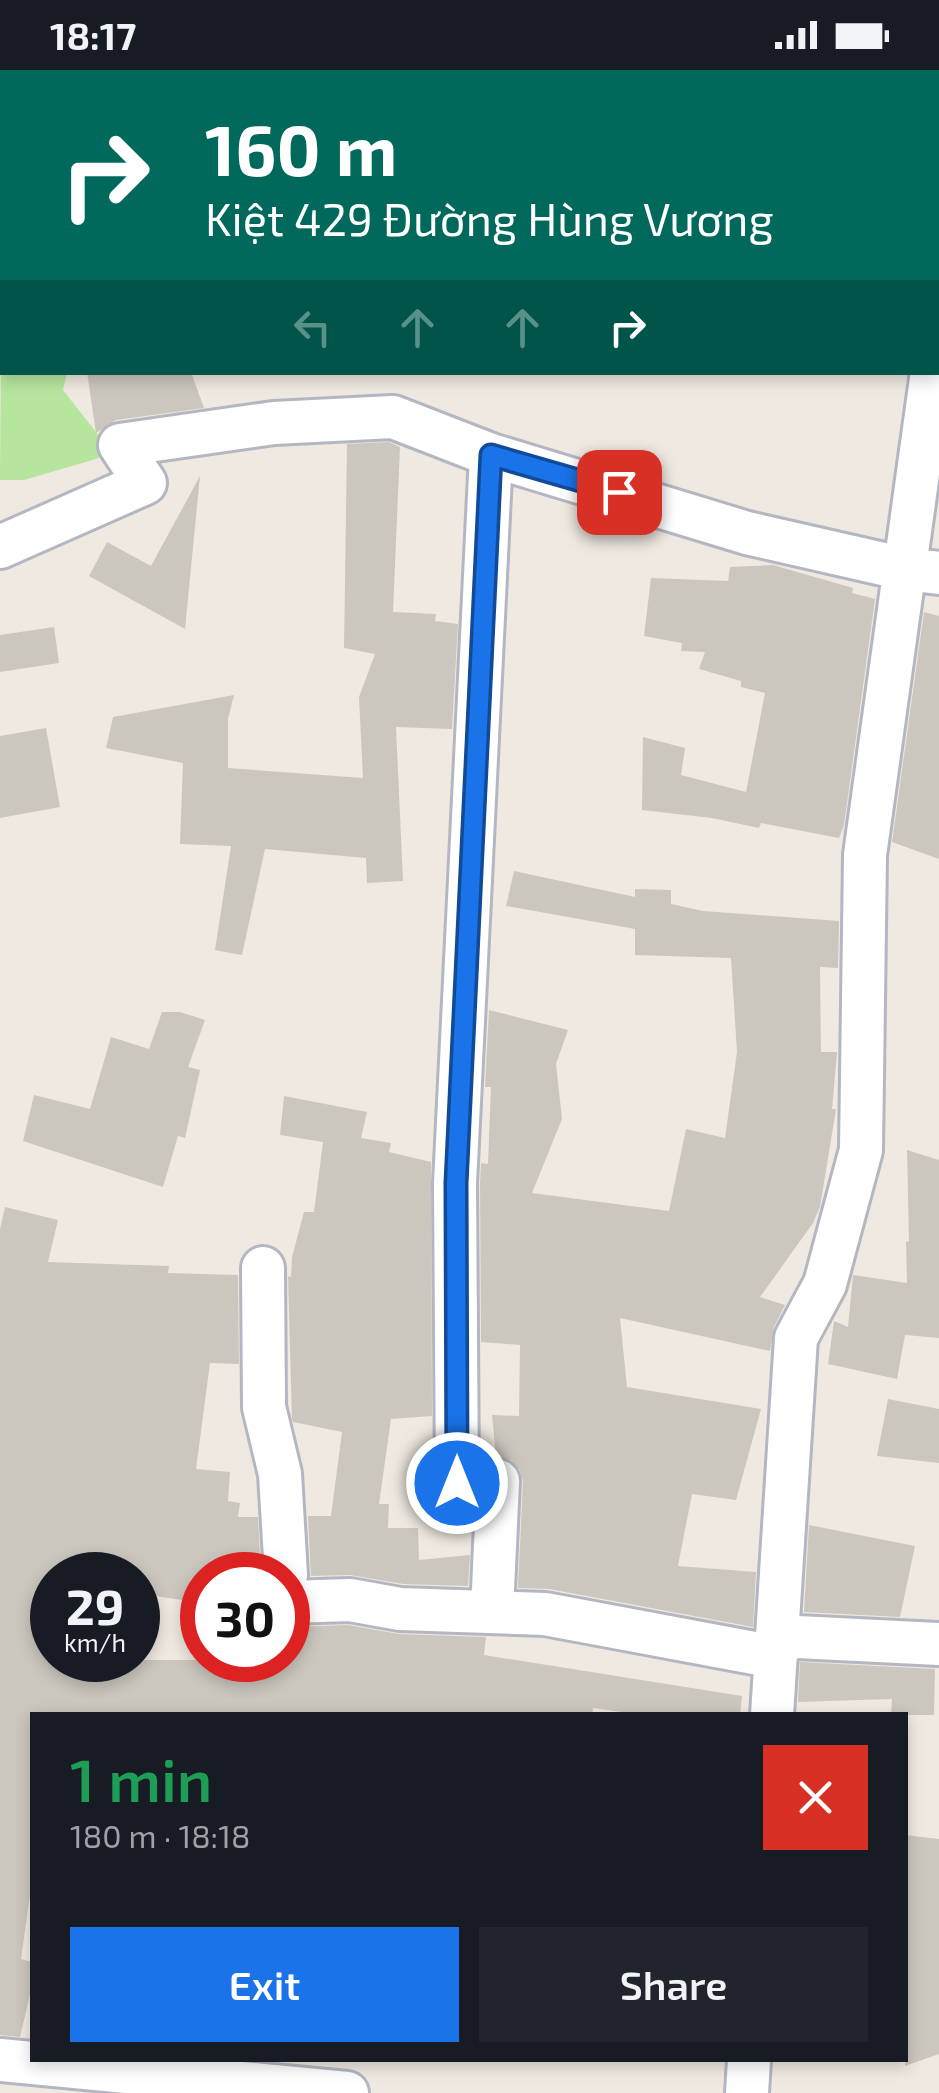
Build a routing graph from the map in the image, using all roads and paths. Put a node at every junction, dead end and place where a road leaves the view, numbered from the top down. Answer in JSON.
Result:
{"nodes":[{"id":1,"x":932,"y":375,"type":"edge"},
{"id":2,"x":491,"y":455,"type":"junction"},
{"id":3,"x":0,"y":547,"type":"edge"},
{"id":4,"x":922,"y":571,"type":"edge"},
{"id":5,"x":263,"y":1268,"type":"dead end"},
{"id":6,"x":285,"y":1552,"type":"edge"},
{"id":7,"x":310,"y":1601,"type":"edge"},
{"id":8,"x":492,"y":1611,"type":"junction"},
{"id":9,"x":939,"y":1644,"type":"edge"},
{"id":10,"x":776,"y":1646,"type":"junction"},
{"id":11,"x":772,"y":1712,"type":"edge"},
{"id":12,"x":0,"y":2060,"type":"edge"},
{"id":13,"x":749,"y":2062,"type":"edge"},
{"id":14,"x":347,"y":2093,"type":"edge"},
{"id":15,"x":747,"y":2093,"type":"edge"}],
"edges":[{"from":1,"to":4,"type":"street"},
{"from":2,"to":3,"type":"street"},
{"from":2,"to":4,"type":"street"},
{"from":2,"to":8,"type":"street"},
{"from":4,"to":10,"type":"street"},
{"from":5,"to":6,"type":"street"},
{"from":7,"to":8,"type":"street"},
{"from":8,"to":10,"type":"street"},
{"from":9,"to":10,"type":"street"},
{"from":10,"to":11,"type":"street"},
{"from":12,"to":14,"type":"street"},
{"from":13,"to":15,"type":"street"}]}
